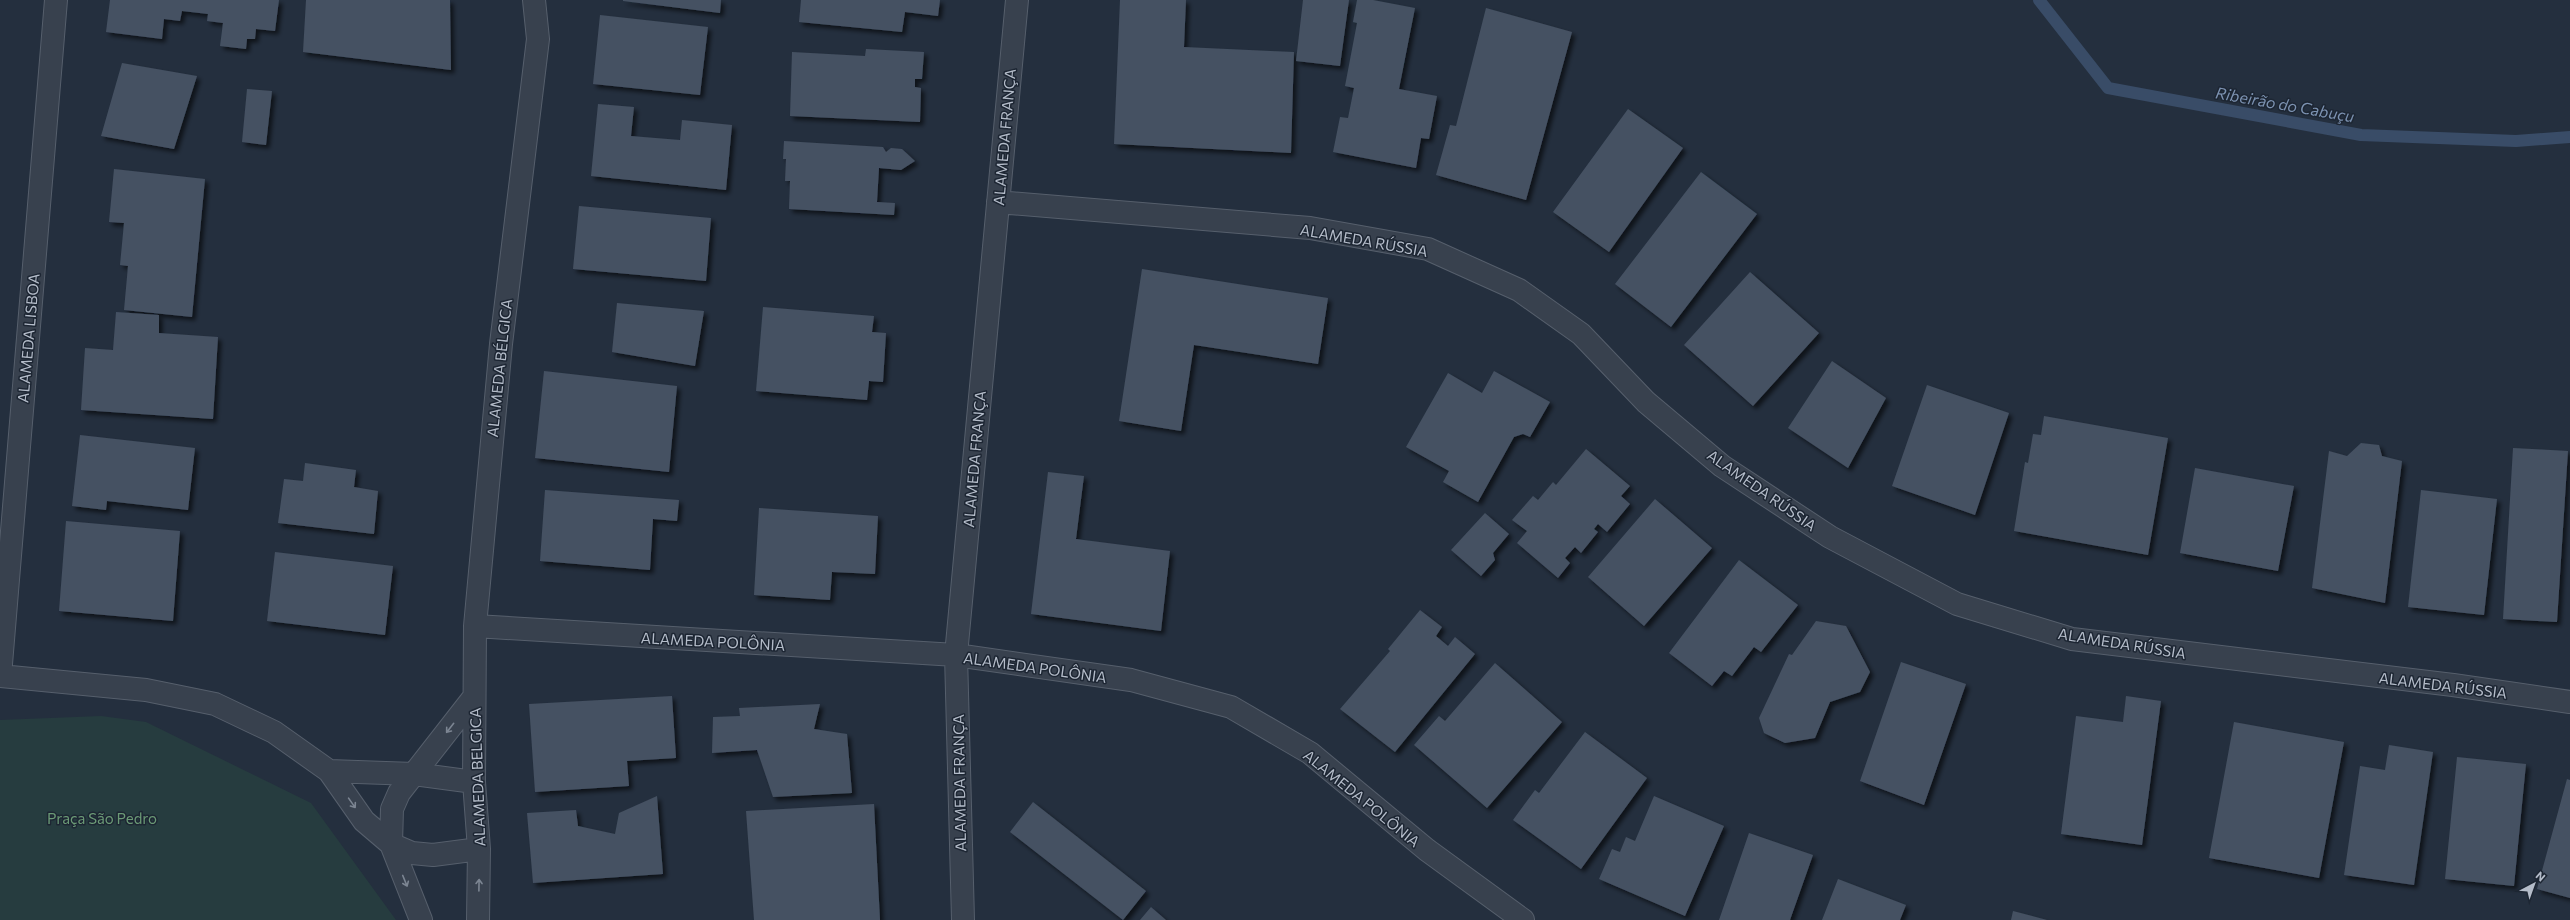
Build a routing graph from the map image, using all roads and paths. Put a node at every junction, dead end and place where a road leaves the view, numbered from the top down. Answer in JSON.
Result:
{"nodes":[{"id":1,"x":56,"y":0,"type":"edge"},
{"id":2,"x":534,"y":0,"type":"edge"},
{"id":3,"x":1017,"y":0,"type":"edge"},
{"id":4,"x":998,"y":202,"type":"junction"},
{"id":5,"x":475,"y":626,"type":"junction"},
{"id":6,"x":956,"y":656,"type":"junction"},
{"id":7,"x":0,"y":676,"type":"edge"},
{"id":8,"x":474,"y":697,"type":"junction"},
{"id":9,"x":2570,"y":702,"type":"edge"},
{"id":10,"x":329,"y":771,"type":"junction"},
{"id":11,"x":414,"y":774,"type":"junction"},
{"id":12,"x":474,"y":782,"type":"junction"},
{"id":13,"x":390,"y":844,"type":"junction"},
{"id":14,"x":479,"y":849,"type":"junction"},
{"id":15,"x":421,"y":920,"type":"edge"},
{"id":16,"x":478,"y":920,"type":"edge"},
{"id":17,"x":962,"y":920,"type":"edge"},
{"id":18,"x":1523,"y":920,"type":"edge"}],
"edges":[{"from":1,"to":7,"type":"street","name":"ALAMEDA LISBOA"},
{"from":2,"to":5,"type":"street","name":"ALAMEDA BÉLGICA"},
{"from":3,"to":4,"type":"street","name":"ALAMEDA FRANÇA"},
{"from":4,"to":6,"type":"street","name":"ALAMEDA FRANÇA"},
{"from":4,"to":9,"type":"street","name":"ALAMEDA RÚSSIA"},
{"from":5,"to":6,"type":"street","name":"ALAMEDA POLÔNIA"},
{"from":5,"to":8,"type":"street","name":"ALAMEDA BÉLGICA"},
{"from":6,"to":17,"type":"street","name":"ALAMEDA FRANÇA"},
{"from":6,"to":18,"type":"street","name":"ALAMEDA POLÔNIA"},
{"from":7,"to":10,"type":"street"},
{"from":8,"to":11,"type":"street","name":"ALAMEDA BELGICA","one_way":true},
{"from":8,"to":12,"type":"street","name":"ALAMEDA BELGICA"},
{"from":10,"to":11,"type":"street"},
{"from":10,"to":13,"type":"street","one_way":true},
{"from":11,"to":12,"type":"street"},
{"from":11,"to":13,"type":"street","name":"ALAMEDA BELGICA"},
{"from":12,"to":14,"type":"street","name":"ALAMEDA BELGICA"},
{"from":13,"to":14,"type":"street"},
{"from":13,"to":15,"type":"street","name":"ALAMEDA BELGICA","one_way":true},
{"from":16,"to":14,"type":"street","name":"ALAMEDA BELGICA","one_way":true}]}
